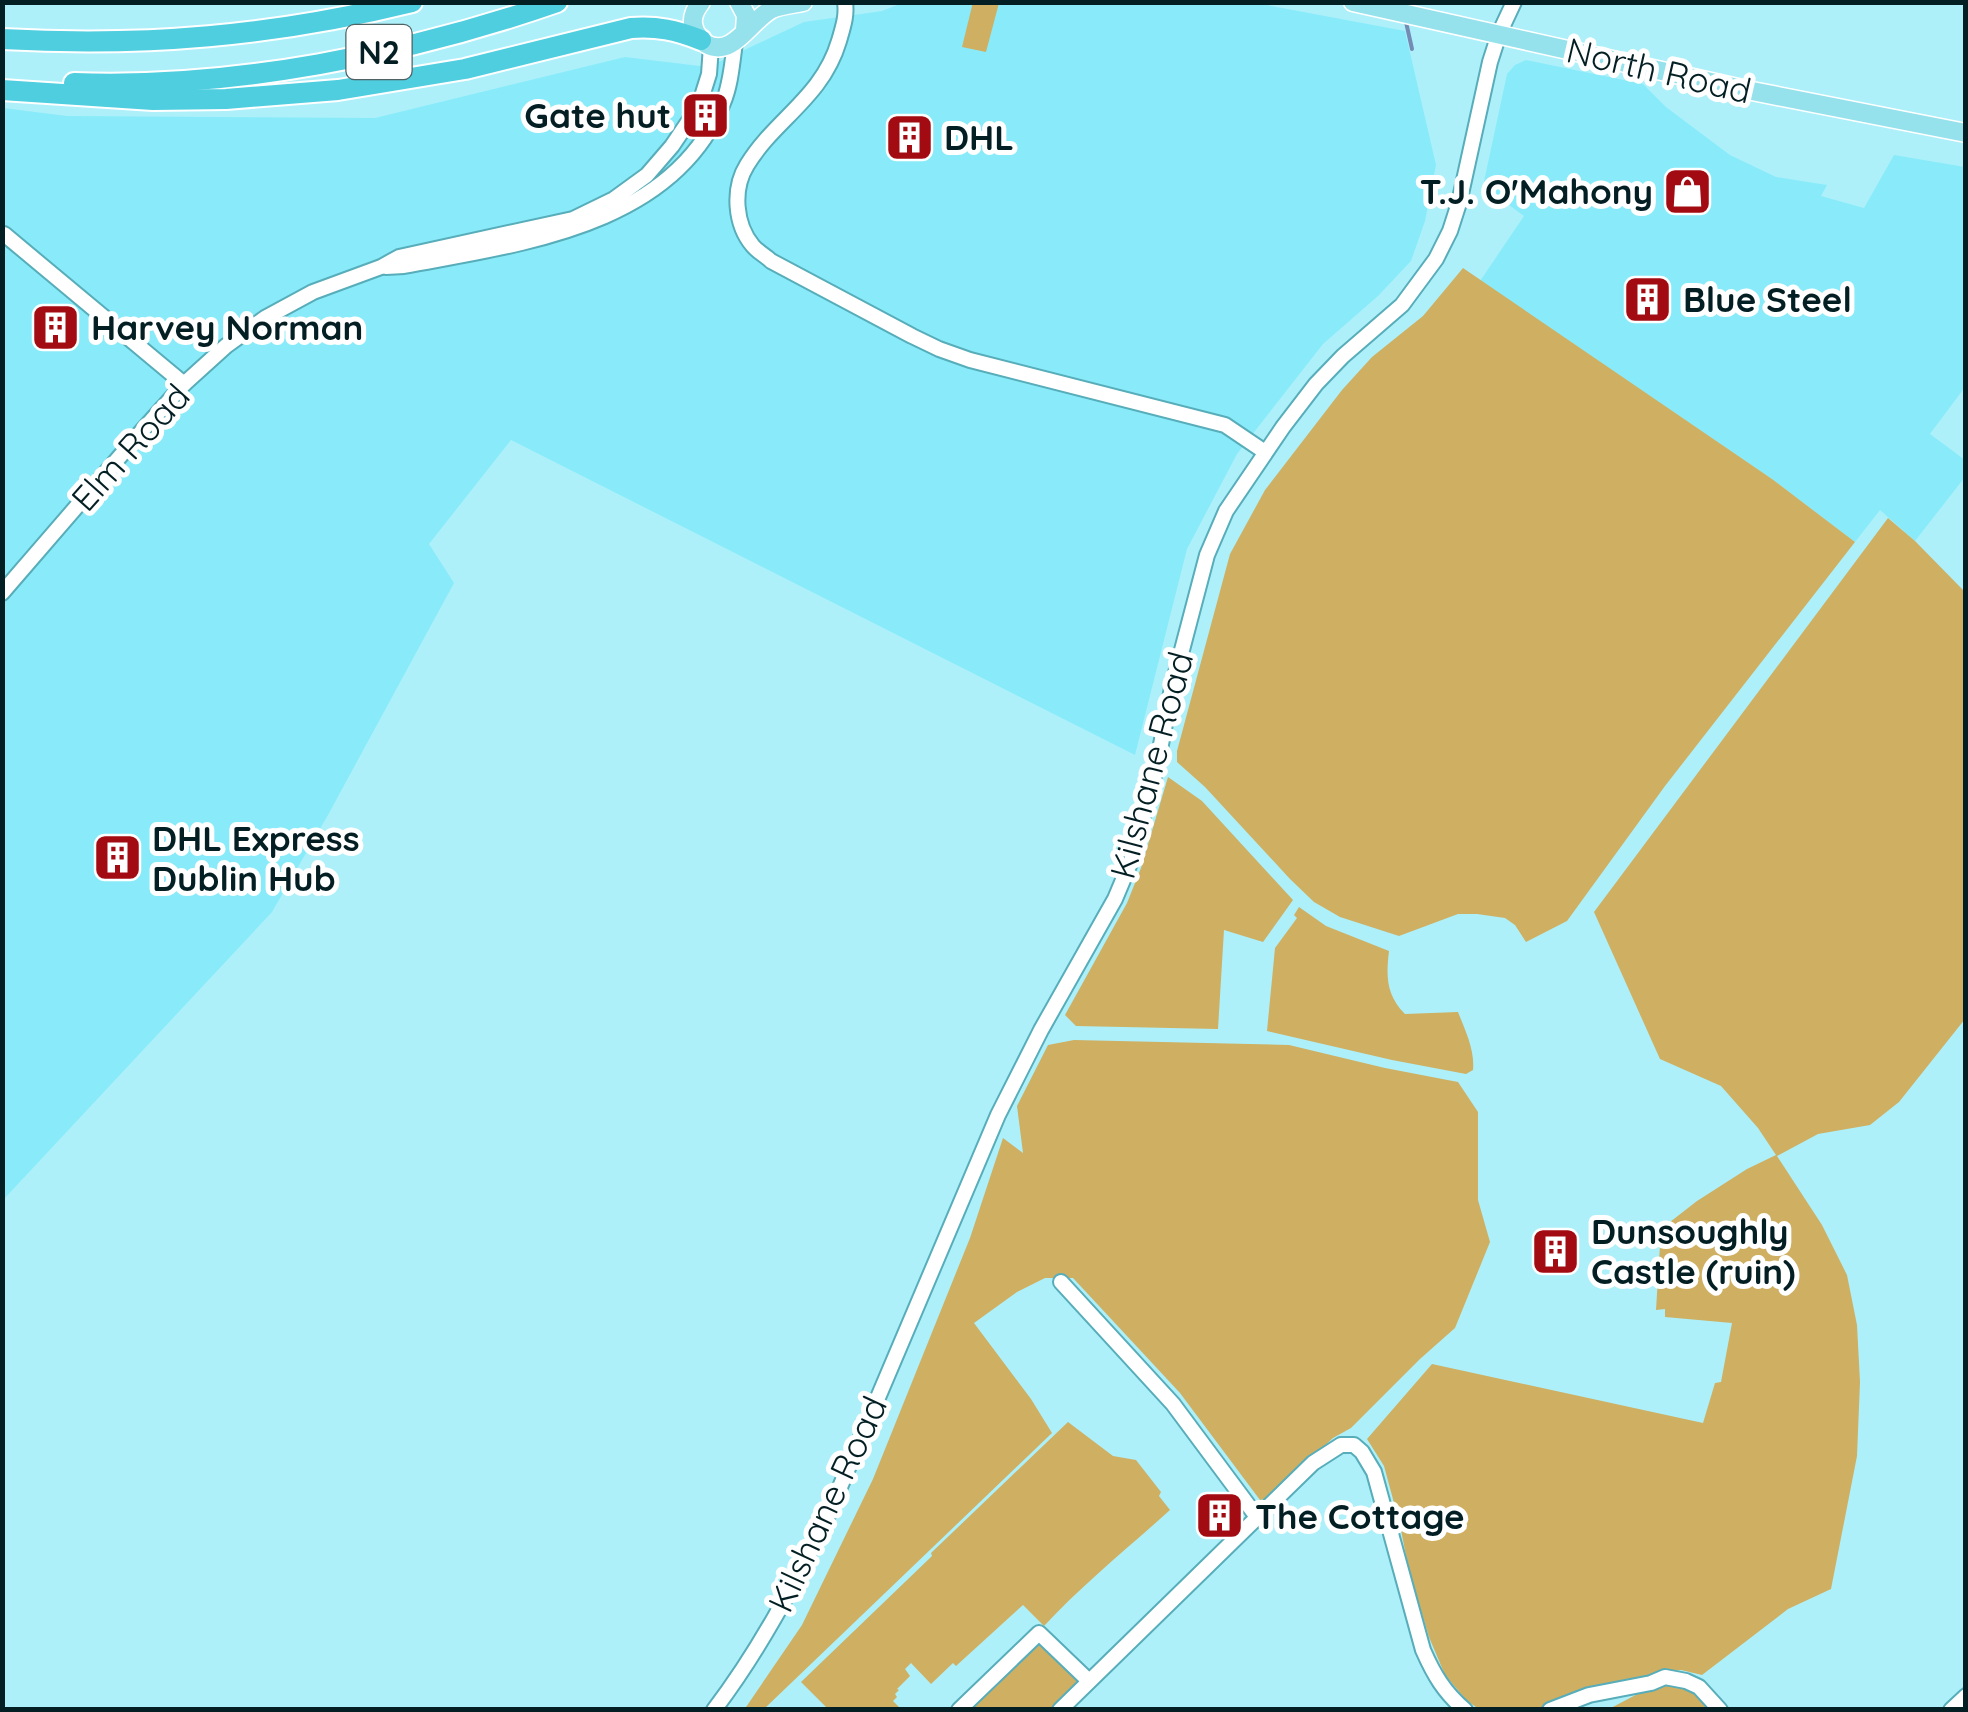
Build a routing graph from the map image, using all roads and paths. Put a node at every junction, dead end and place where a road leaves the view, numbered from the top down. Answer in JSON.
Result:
{"nodes":[{"id":1,"x":412,"y":2,"type":"edge"},
{"id":2,"x":557,"y":2,"type":"edge"},
{"id":3,"x":701,"y":2,"type":"edge"},
{"id":4,"x":739,"y":2,"type":"edge"},
{"id":5,"x":803,"y":2,"type":"edge"},
{"id":6,"x":845,"y":2,"type":"edge"},
{"id":7,"x":1353,"y":2,"type":"edge"},
{"id":8,"x":1514,"y":2,"type":"edge"},
{"id":9,"x":1499,"y":34,"type":"junction"},
{"id":10,"x":740,"y":36,"type":"junction"},
{"id":11,"x":2,"y":39,"type":"edge"},
{"id":12,"x":706,"y":43,"type":"junction"},
{"id":13,"x":2,"y":80,"type":"edge"},
{"id":14,"x":2,"y":90,"type":"edge"},
{"id":15,"x":1966,"y":134,"type":"edge"},
{"id":16,"x":4,"y":234,"type":"edge"},
{"id":17,"x":380,"y":268,"type":"junction"},
{"id":18,"x":184,"y":384,"type":"junction"},
{"id":19,"x":1265,"y":452,"type":"junction"},
{"id":20,"x":2,"y":594,"type":"edge"},
{"id":21,"x":1060,"y":1282,"type":"dead end"},
{"id":22,"x":1257,"y":1517,"type":"junction"},
{"id":23,"x":1089,"y":1682,"type":"junction"},
{"id":24,"x":1966,"y":1696,"type":"edge"},
{"id":25,"x":714,"y":1710,"type":"edge"},
{"id":26,"x":959,"y":1710,"type":"edge"},
{"id":27,"x":1060,"y":1710,"type":"edge"},
{"id":28,"x":1465,"y":1710,"type":"edge"},
{"id":29,"x":1550,"y":1710,"type":"edge"},
{"id":30,"x":1720,"y":1710,"type":"edge"},
{"id":31,"x":1951,"y":1710,"type":"edge"}],
"edges":[{"from":1,"to":11,"type":"highway","number":"N2"},
{"from":2,"to":13,"type":"highway","number":"N2"},
{"from":3,"to":12,"type":"main road"},
{"from":4,"to":10,"type":"main road"},
{"from":5,"to":10,"type":"main road"},
{"from":6,"to":19,"type":"street"},
{"from":7,"to":9,"type":"main road","name":"North Road"},
{"from":8,"to":9,"type":"street","name":"Kilshane Road"},
{"from":9,"to":15,"type":"main road","name":"North Road"},
{"from":9,"to":19,"type":"street","name":"Kilshane Road"},
{"from":10,"to":12,"type":"main road"},
{"from":10,"to":17,"type":"street","name":"Elm Road"},
{"from":12,"to":14,"type":"highway"},
{"from":12,"to":17,"type":"street","name":"Elm Road"},
{"from":16,"to":18,"type":"street"},
{"from":17,"to":18,"type":"street","name":"Elm Road"},
{"from":18,"to":20,"type":"street","name":"Elm Road"},
{"from":19,"to":25,"type":"street","name":"Kilshane Road"},
{"from":21,"to":22,"type":"street"},
{"from":22,"to":23,"type":"street"},
{"from":22,"to":28,"type":"street"},
{"from":23,"to":26,"type":"street"},
{"from":23,"to":27,"type":"street"},
{"from":24,"to":31,"type":"street"},
{"from":29,"to":30,"type":"street"}]}
